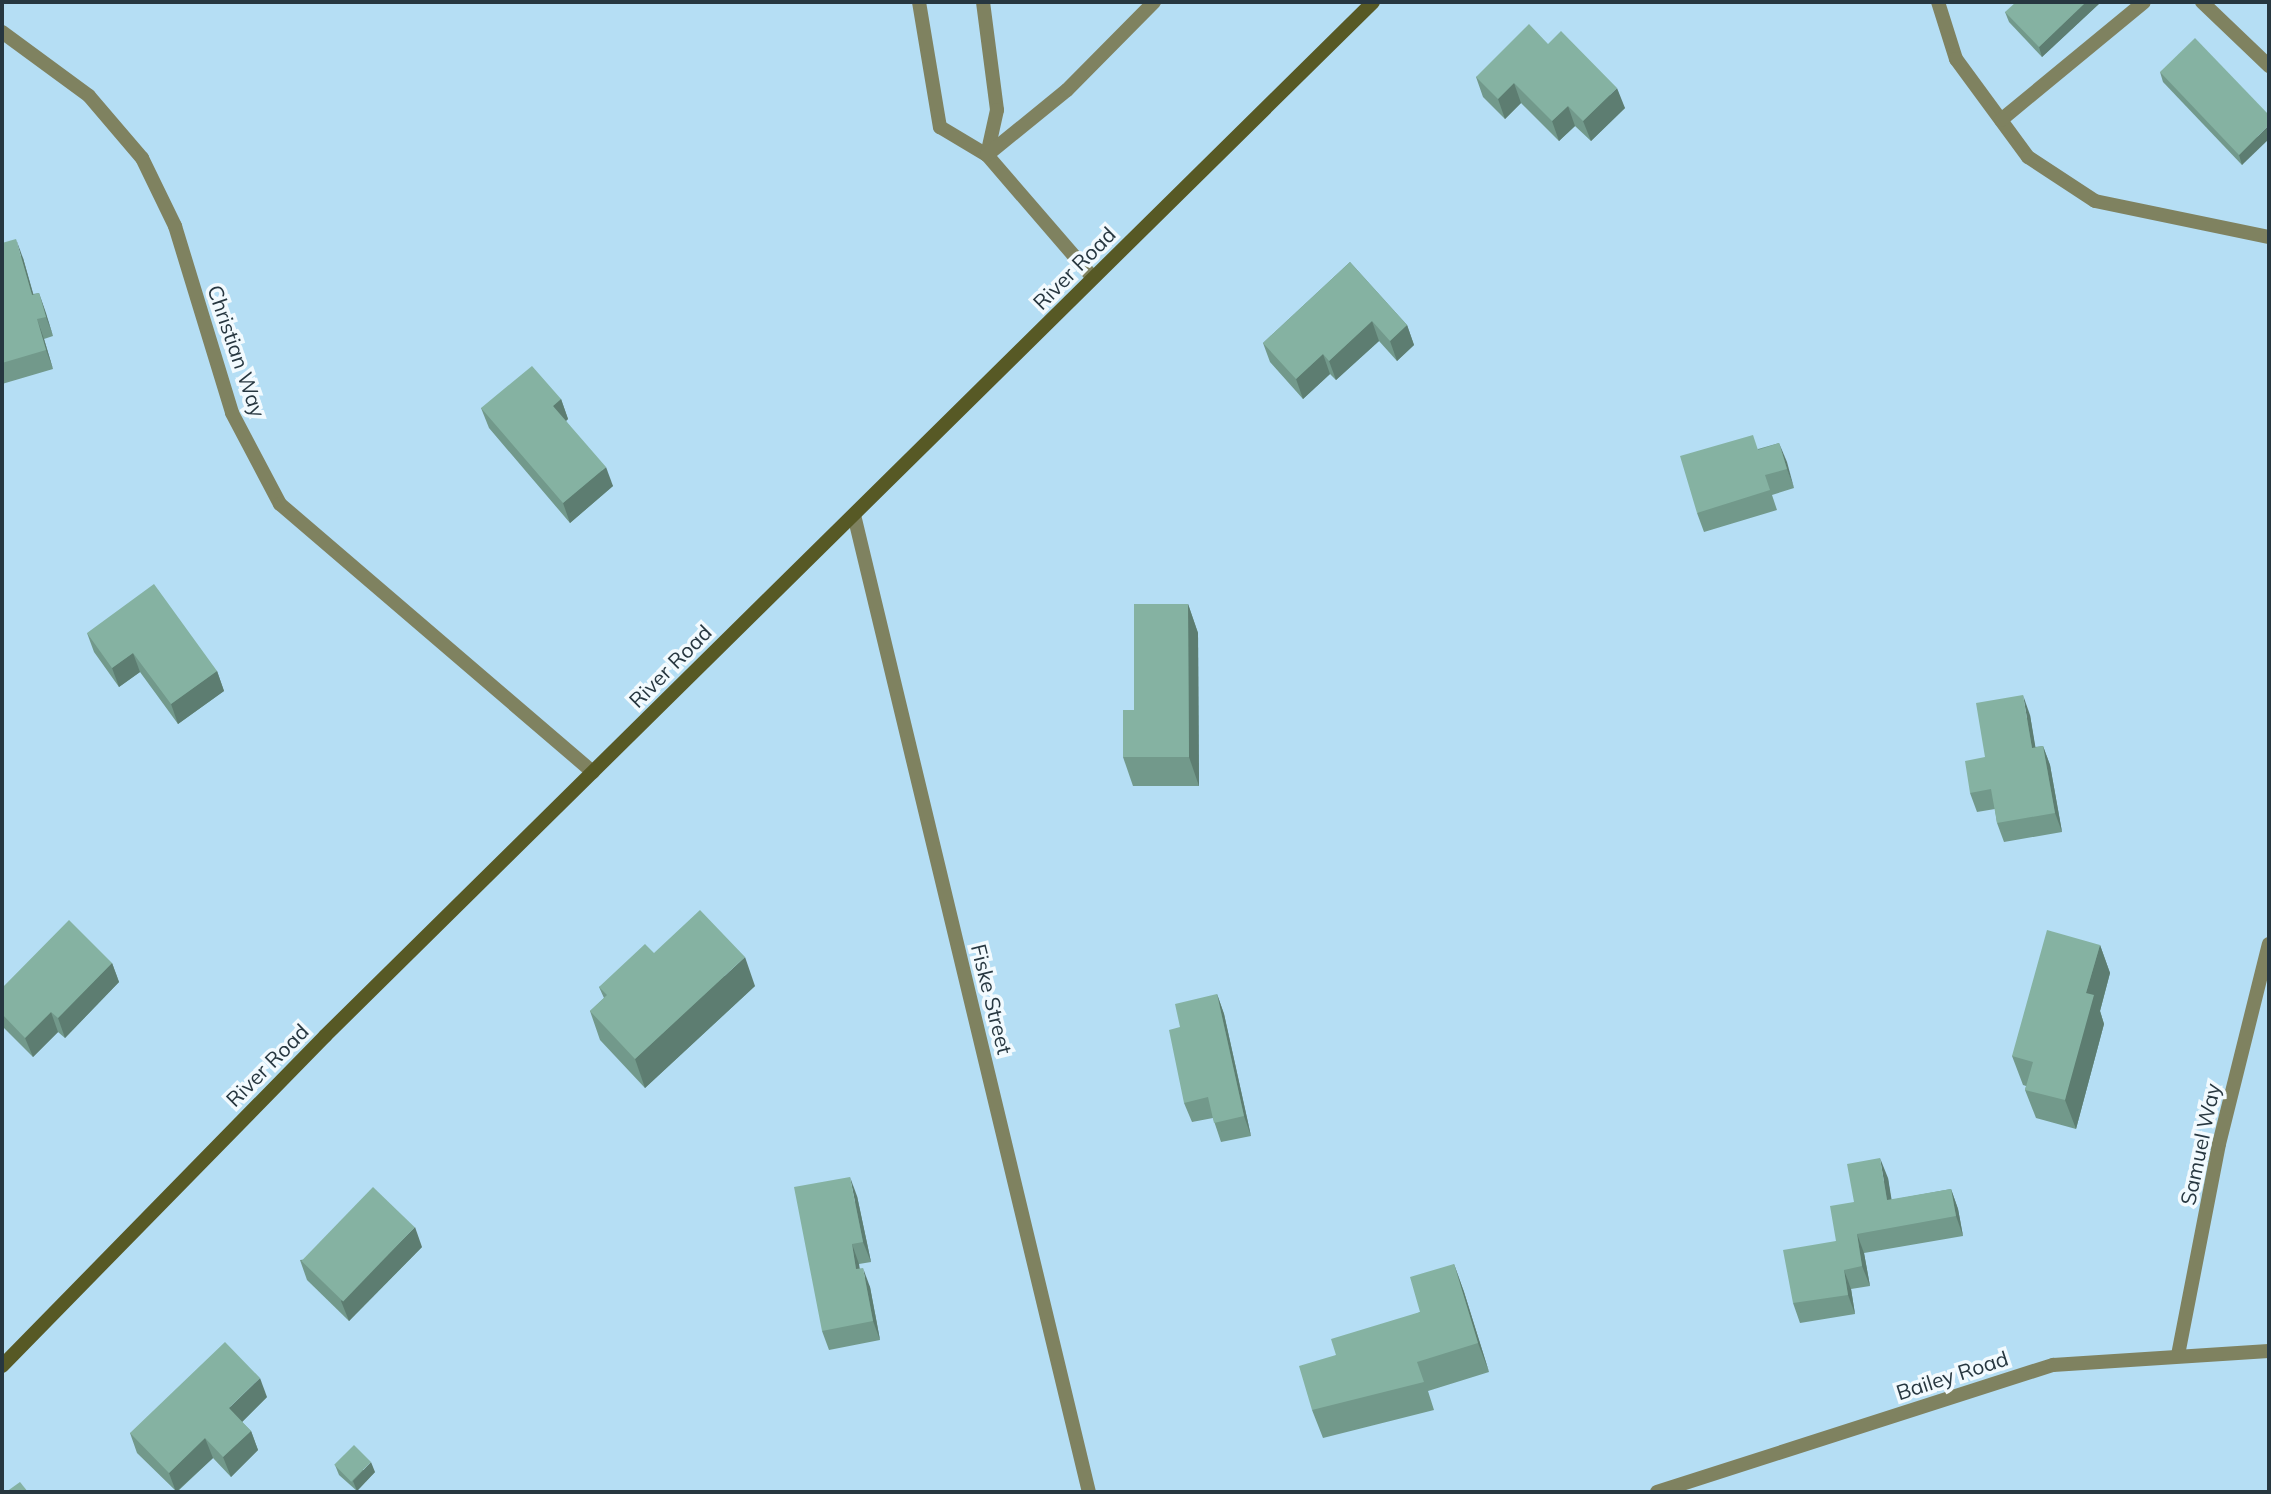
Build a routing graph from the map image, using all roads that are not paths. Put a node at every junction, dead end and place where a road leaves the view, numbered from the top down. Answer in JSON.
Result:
{"nodes":[{"id":1,"x":919,"y":2,"type":"edge"},
{"id":2,"x":983,"y":2,"type":"edge"},
{"id":3,"x":1154,"y":2,"type":"edge"},
{"id":4,"x":1373,"y":2,"type":"edge"},
{"id":5,"x":1938,"y":2,"type":"edge"},
{"id":6,"x":2144,"y":2,"type":"edge"},
{"id":7,"x":2202,"y":2,"type":"edge"},
{"id":8,"x":2,"y":32,"type":"edge"},
{"id":9,"x":2269,"y":66,"type":"edge"},
{"id":10,"x":2001,"y":120,"type":"junction"},
{"id":11,"x":987,"y":155,"type":"junction"},
{"id":12,"x":2269,"y":237,"type":"edge"},
{"id":13,"x":1093,"y":278,"type":"junction"},
{"id":14,"x":854,"y":515,"type":"junction"},
{"id":15,"x":593,"y":772,"type":"junction"},
{"id":16,"x":2269,"y":944,"type":"edge"},
{"id":17,"x":2269,"y":1351,"type":"edge"},
{"id":18,"x":2178,"y":1355,"type":"junction"},
{"id":19,"x":2,"y":1366,"type":"edge"},
{"id":20,"x":1089,"y":1492,"type":"edge"},
{"id":21,"x":1657,"y":1492,"type":"edge"}],
"edges":[{"from":1,"to":11,"type":"street"},
{"from":2,"to":11,"type":"street"},
{"from":3,"to":11,"type":"street"},
{"from":4,"to":13,"type":"main road","name":"River Road"},
{"from":5,"to":10,"type":"street"},
{"from":6,"to":10,"type":"street"},
{"from":7,"to":9,"type":"street"},
{"from":8,"to":15,"type":"street","name":"Christian Way"},
{"from":10,"to":12,"type":"street"},
{"from":11,"to":13,"type":"street"},
{"from":13,"to":14,"type":"main road","name":"River Road"},
{"from":14,"to":15,"type":"main road","name":"River Road"},
{"from":14,"to":20,"type":"street","name":"Fiske Street"},
{"from":15,"to":19,"type":"main road","name":"River Road"},
{"from":16,"to":18,"type":"street","name":"Samuel Way"},
{"from":17,"to":18,"type":"street","name":"Bailey Road"},
{"from":18,"to":21,"type":"street","name":"Bailey Road"}]}
